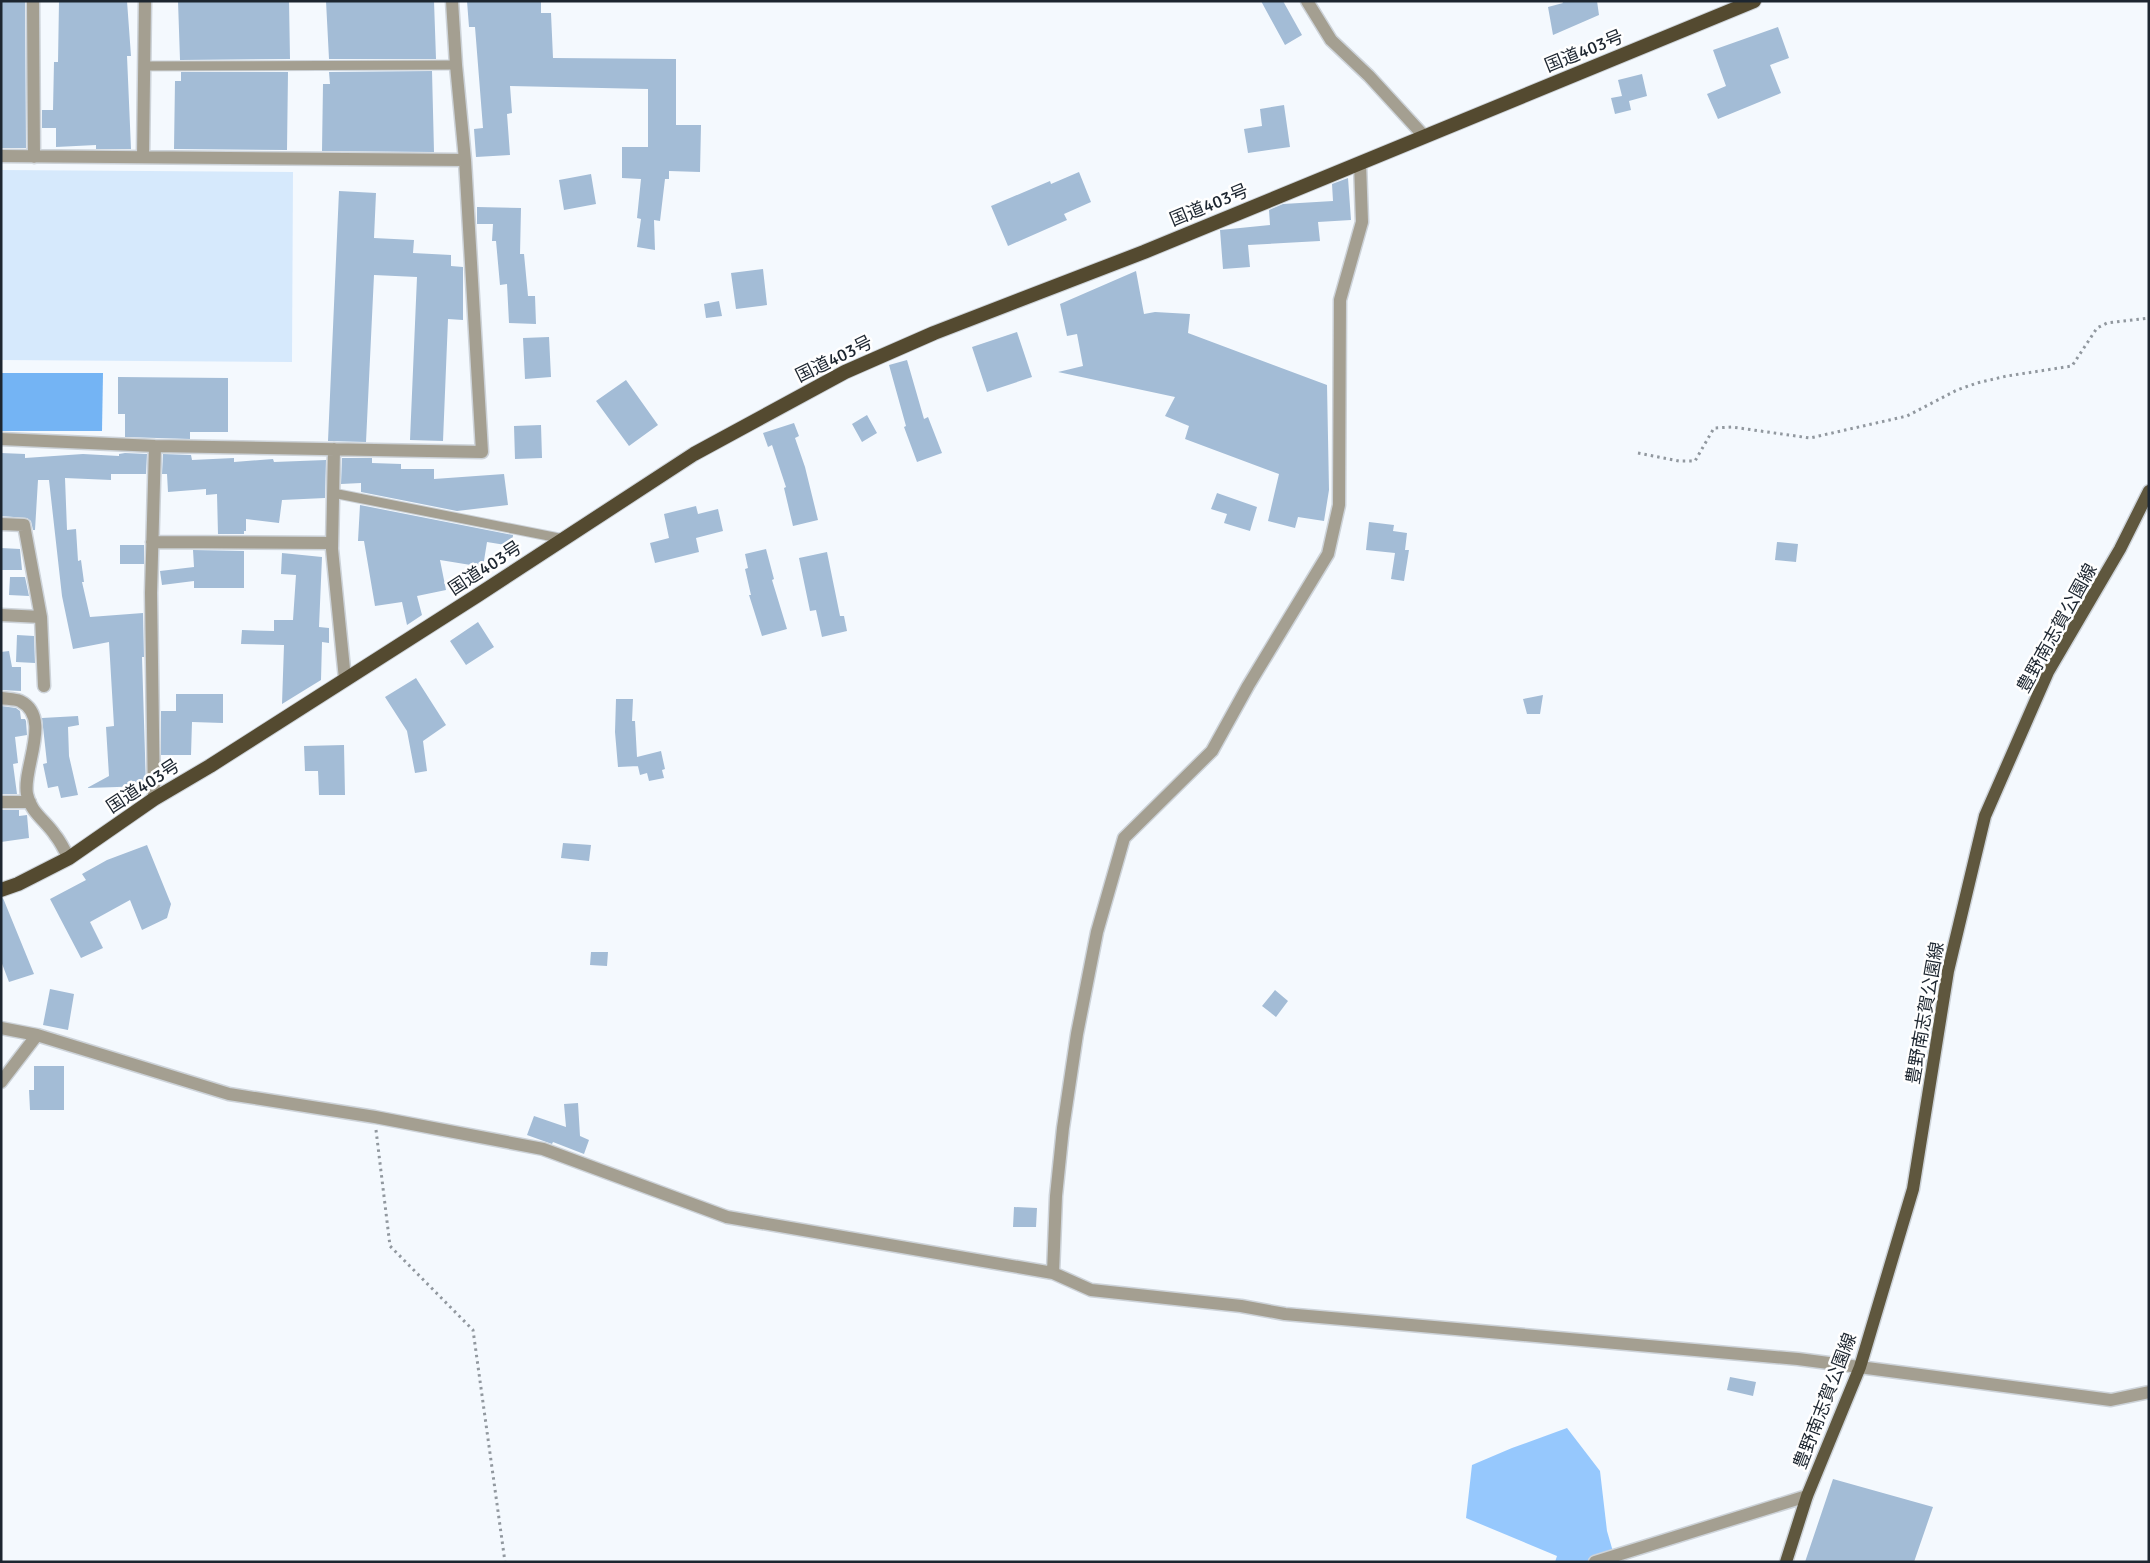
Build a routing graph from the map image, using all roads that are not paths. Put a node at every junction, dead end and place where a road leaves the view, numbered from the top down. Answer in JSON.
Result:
{"nodes":[{"id":1,"x":33,"y":1,"type":"edge"},
{"id":2,"x":145,"y":1,"type":"edge"},
{"id":3,"x":452,"y":1,"type":"edge"},
{"id":4,"x":1307,"y":1,"type":"edge"},
{"id":5,"x":1754,"y":1,"type":"edge"},
{"id":6,"x":144,"y":66,"type":"junction"},
{"id":7,"x":456,"y":66,"type":"junction"},
{"id":8,"x":1424,"y":136,"type":"junction"},
{"id":9,"x":1,"y":156,"type":"edge"},
{"id":10,"x":34,"y":157,"type":"junction"},
{"id":11,"x":143,"y":157,"type":"junction"},
{"id":12,"x":465,"y":160,"type":"junction"},
{"id":13,"x":1360,"y":163,"type":"junction"},
{"id":14,"x":1,"y":438,"type":"edge"},
{"id":15,"x":155,"y":446,"type":"junction"},
{"id":16,"x":334,"y":449,"type":"junction"},
{"id":17,"x":2149,"y":491,"type":"edge"},
{"id":18,"x":333,"y":493,"type":"junction"},
{"id":19,"x":1,"y":524,"type":"edge"},
{"id":20,"x":564,"y":540,"type":"junction"},
{"id":21,"x":152,"y":542,"type":"junction"},
{"id":22,"x":332,"y":543,"type":"junction"},
{"id":23,"x":1,"y":615,"type":"edge"},
{"id":24,"x":41,"y":617,"type":"junction"},
{"id":25,"x":345,"y":679,"type":"junction"},
{"id":26,"x":44,"y":686,"type":"dead end"},
{"id":27,"x":1,"y":698,"type":"edge"},
{"id":28,"x":154,"y":799,"type":"junction"},
{"id":29,"x":1,"y":802,"type":"edge"},
{"id":30,"x":30,"y":802,"type":"junction"},
{"id":31,"x":69,"y":858,"type":"junction"},
{"id":32,"x":1,"y":890,"type":"edge"},
{"id":33,"x":1,"y":1028,"type":"edge"},
{"id":34,"x":37,"y":1035,"type":"junction"},
{"id":35,"x":1,"y":1082,"type":"edge"},
{"id":36,"x":1053,"y":1273,"type":"junction"},
{"id":37,"x":1860,"y":1367,"type":"junction"},
{"id":38,"x":2149,"y":1392,"type":"edge"},
{"id":39,"x":1807,"y":1496,"type":"junction"},
{"id":40,"x":1595,"y":1562,"type":"edge"},
{"id":41,"x":1786,"y":1562,"type":"edge"}],
"edges":[{"from":1,"to":10,"type":"street"},
{"from":2,"to":6,"type":"street"},
{"from":3,"to":7,"type":"street"},
{"from":4,"to":8,"type":"street"},
{"from":5,"to":8,"type":"highway","name":"国道403号"},
{"from":6,"to":7,"type":"lane"},
{"from":6,"to":11,"type":"street"},
{"from":7,"to":12,"type":"street"},
{"from":8,"to":13,"type":"highway","name":"国道403号"},
{"from":9,"to":10,"type":"street"},
{"from":10,"to":11,"type":"street"},
{"from":11,"to":12,"type":"street"},
{"from":12,"to":16,"type":"street"},
{"from":13,"to":20,"type":"highway","name":"国道403号"},
{"from":13,"to":36,"type":"street"},
{"from":14,"to":15,"type":"street"},
{"from":15,"to":16,"type":"street"},
{"from":15,"to":21,"type":"street"},
{"from":16,"to":18,"type":"street"},
{"from":17,"to":37,"type":"main road","name":"豊野南志賀公園線"},
{"from":18,"to":20,"type":"lane"},
{"from":18,"to":22,"type":"street"},
{"from":19,"to":24,"type":"street"},
{"from":20,"to":25,"type":"highway","name":"国道403号"},
{"from":21,"to":22,"type":"street"},
{"from":21,"to":28,"type":"street"},
{"from":22,"to":25,"type":"street"},
{"from":23,"to":24,"type":"street"},
{"from":24,"to":26,"type":"street"},
{"from":25,"to":28,"type":"highway","name":"国道403号"},
{"from":27,"to":30,"type":"street"},
{"from":28,"to":31,"type":"highway","name":"国道403号"},
{"from":29,"to":30,"type":"street"},
{"from":30,"to":31,"type":"street"},
{"from":31,"to":32,"type":"highway","name":"国道403号"},
{"from":33,"to":34,"type":"street"},
{"from":34,"to":35,"type":"street"},
{"from":34,"to":36,"type":"street"},
{"from":36,"to":37,"type":"street"},
{"from":37,"to":38,"type":"street"},
{"from":37,"to":39,"type":"main road","name":"豊野南志賀公園線"},
{"from":39,"to":40,"type":"street"},
{"from":39,"to":41,"type":"main road","name":"豊野南志賀公園線"}]}
